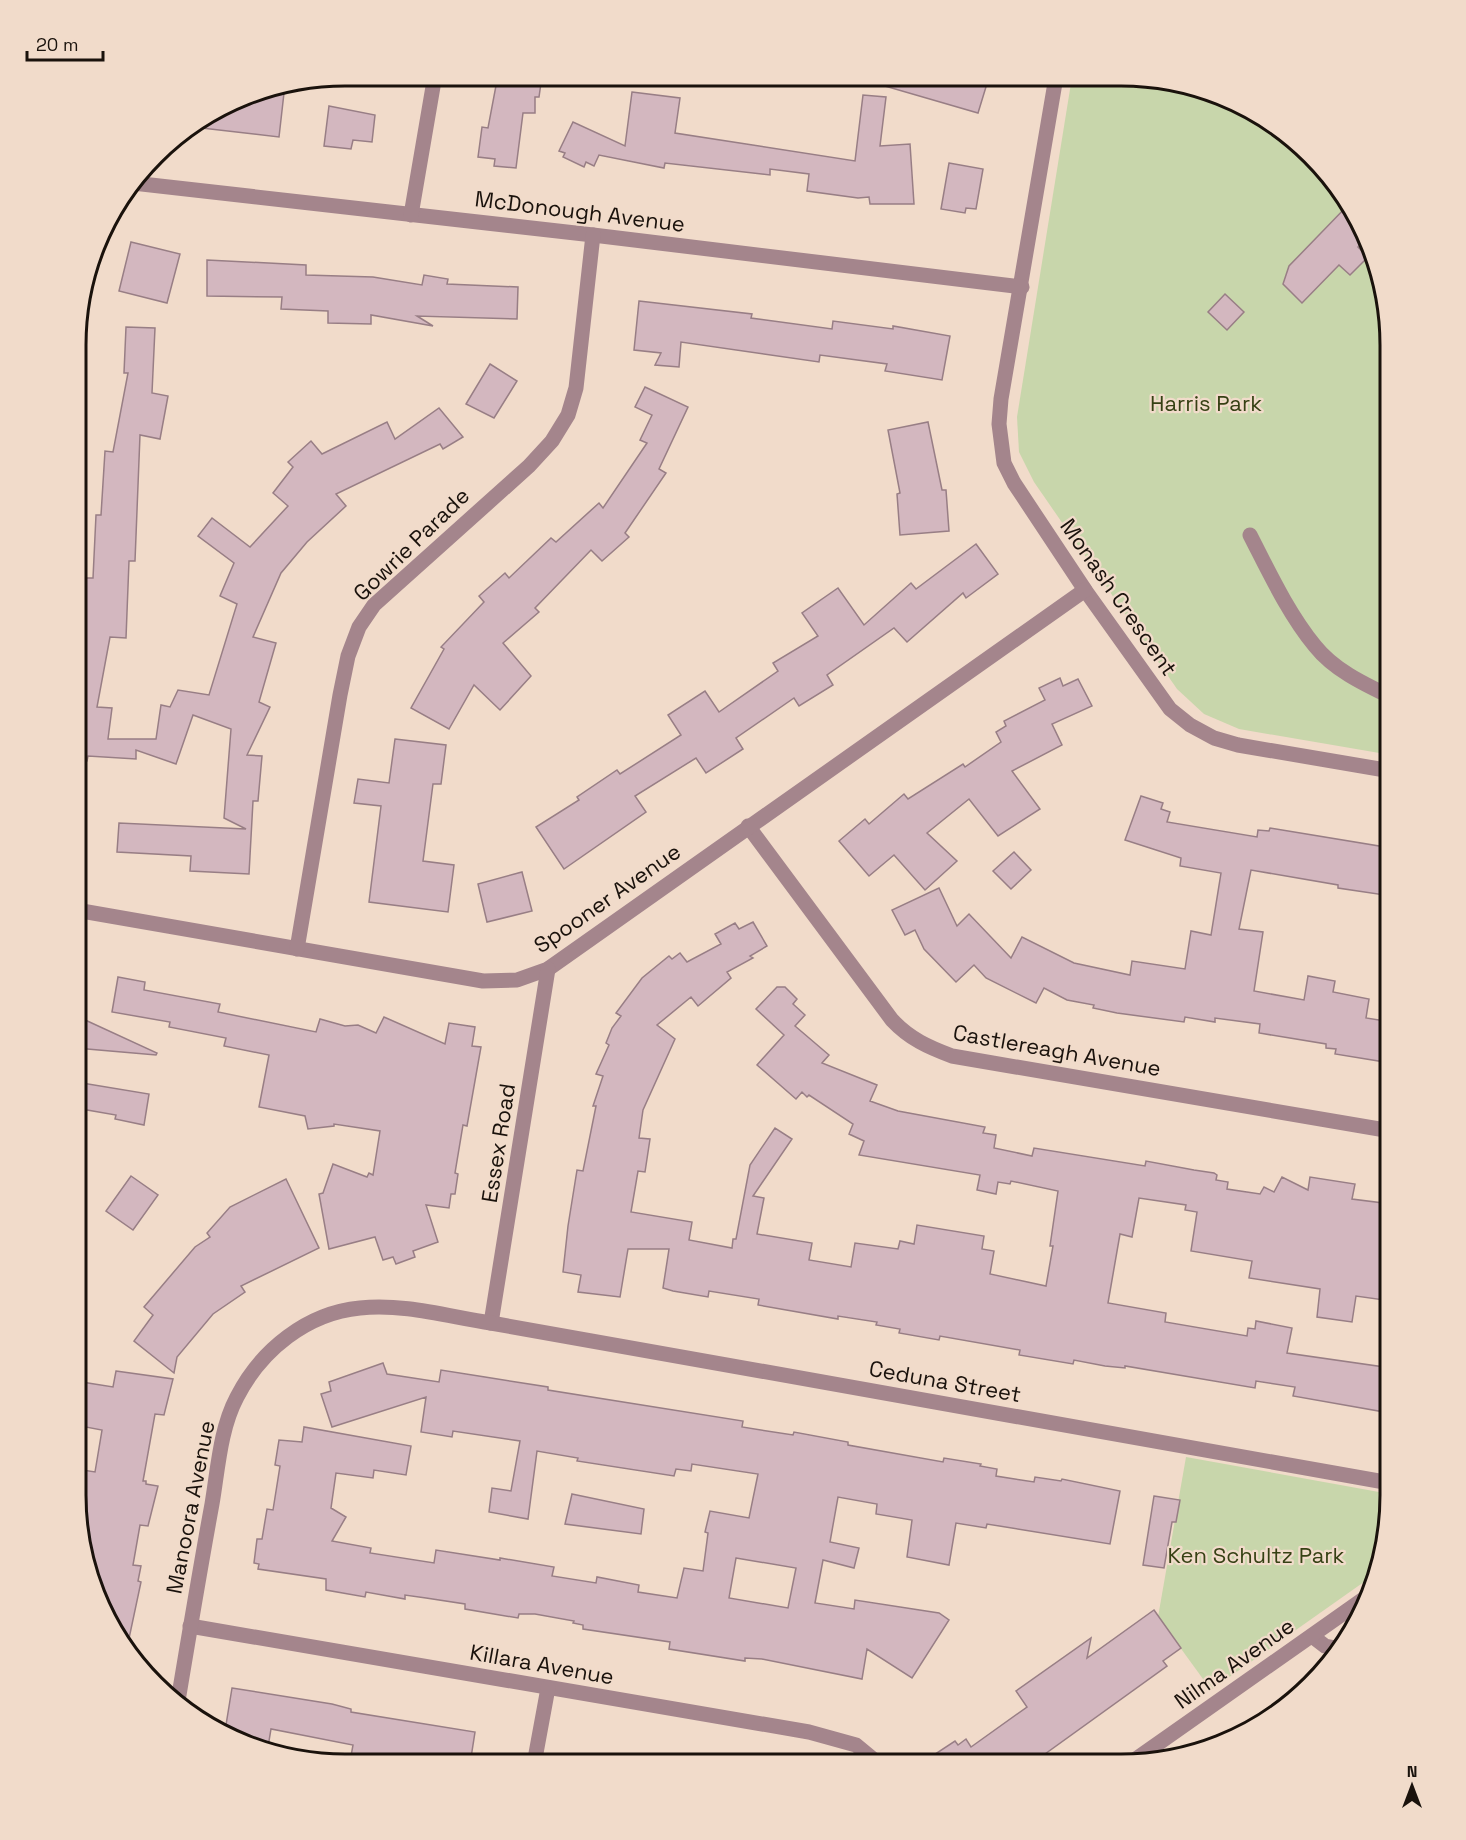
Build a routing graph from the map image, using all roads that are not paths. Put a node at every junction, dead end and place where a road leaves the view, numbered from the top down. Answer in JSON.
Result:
{"nodes":[{"id":1,"x":433,"y":86,"type":"edge"},
{"id":2,"x":1055,"y":86,"type":"edge"},
{"id":3,"x":142,"y":184,"type":"edge"},
{"id":4,"x":411,"y":215,"type":"junction"},
{"id":5,"x":593,"y":235,"type":"junction"},
{"id":6,"x":1022,"y":287,"type":"junction"},
{"id":7,"x":1250,"y":535,"type":"dead end"},
{"id":8,"x":1085,"y":590,"type":"junction"},
{"id":9,"x":1380,"y":692,"type":"edge"},
{"id":10,"x":1380,"y":769,"type":"edge"},
{"id":11,"x":748,"y":826,"type":"junction"},
{"id":12,"x":86,"y":912,"type":"edge"},
{"id":13,"x":297,"y":949,"type":"junction"},
{"id":14,"x":548,"y":969,"type":"junction"},
{"id":15,"x":1380,"y":1129,"type":"edge"},
{"id":16,"x":491,"y":1323,"type":"junction"},
{"id":17,"x":1380,"y":1480,"type":"edge"},
{"id":18,"x":1357,"y":1604,"type":"edge"},
{"id":19,"x":190,"y":1626,"type":"junction"},
{"id":20,"x":1312,"y":1636,"type":"junction"},
{"id":21,"x":1331,"y":1647,"type":"edge"},
{"id":22,"x":548,"y":1688,"type":"junction"},
{"id":23,"x":179,"y":1694,"type":"edge"},
{"id":24,"x":1144,"y":1753,"type":"edge"},
{"id":25,"x":536,"y":1754,"type":"edge"},
{"id":26,"x":867,"y":1754,"type":"edge"}],
"edges":[{"from":1,"to":4,"type":"street"},
{"from":2,"to":6,"type":"street","name":"Monash Crescent"},
{"from":3,"to":4,"type":"street","name":"McDonough Avenue"},
{"from":4,"to":5,"type":"street","name":"McDonough Avenue"},
{"from":5,"to":6,"type":"street","name":"McDonough Avenue"},
{"from":5,"to":13,"type":"street","name":"Gowrie Parade"},
{"from":6,"to":8,"type":"street","name":"Monash Crescent"},
{"from":7,"to":9,"type":"street"},
{"from":8,"to":10,"type":"street","name":"Monash Crescent"},
{"from":8,"to":11,"type":"street","name":"Spooner Avenue"},
{"from":11,"to":14,"type":"street","name":"Spooner Avenue"},
{"from":11,"to":15,"type":"street","name":"Castlereagh Avenue"},
{"from":12,"to":13,"type":"street","name":"Spooner Avenue"},
{"from":13,"to":14,"type":"street","name":"Spooner Avenue"},
{"from":14,"to":16,"type":"street","name":"Essex Road"},
{"from":16,"to":17,"type":"street","name":"Ceduna Street"},
{"from":16,"to":19,"type":"street","name":"Manoora Avenue"},
{"from":18,"to":20,"type":"street","name":"Nilma Avenue"},
{"from":19,"to":22,"type":"street","name":"Killara Avenue"},
{"from":19,"to":23,"type":"street","name":"Manoora Avenue"},
{"from":20,"to":21,"type":"street"},
{"from":20,"to":24,"type":"street","name":"Nilma Avenue"},
{"from":22,"to":25,"type":"street"},
{"from":22,"to":26,"type":"street","name":"Killara Avenue"}]}
